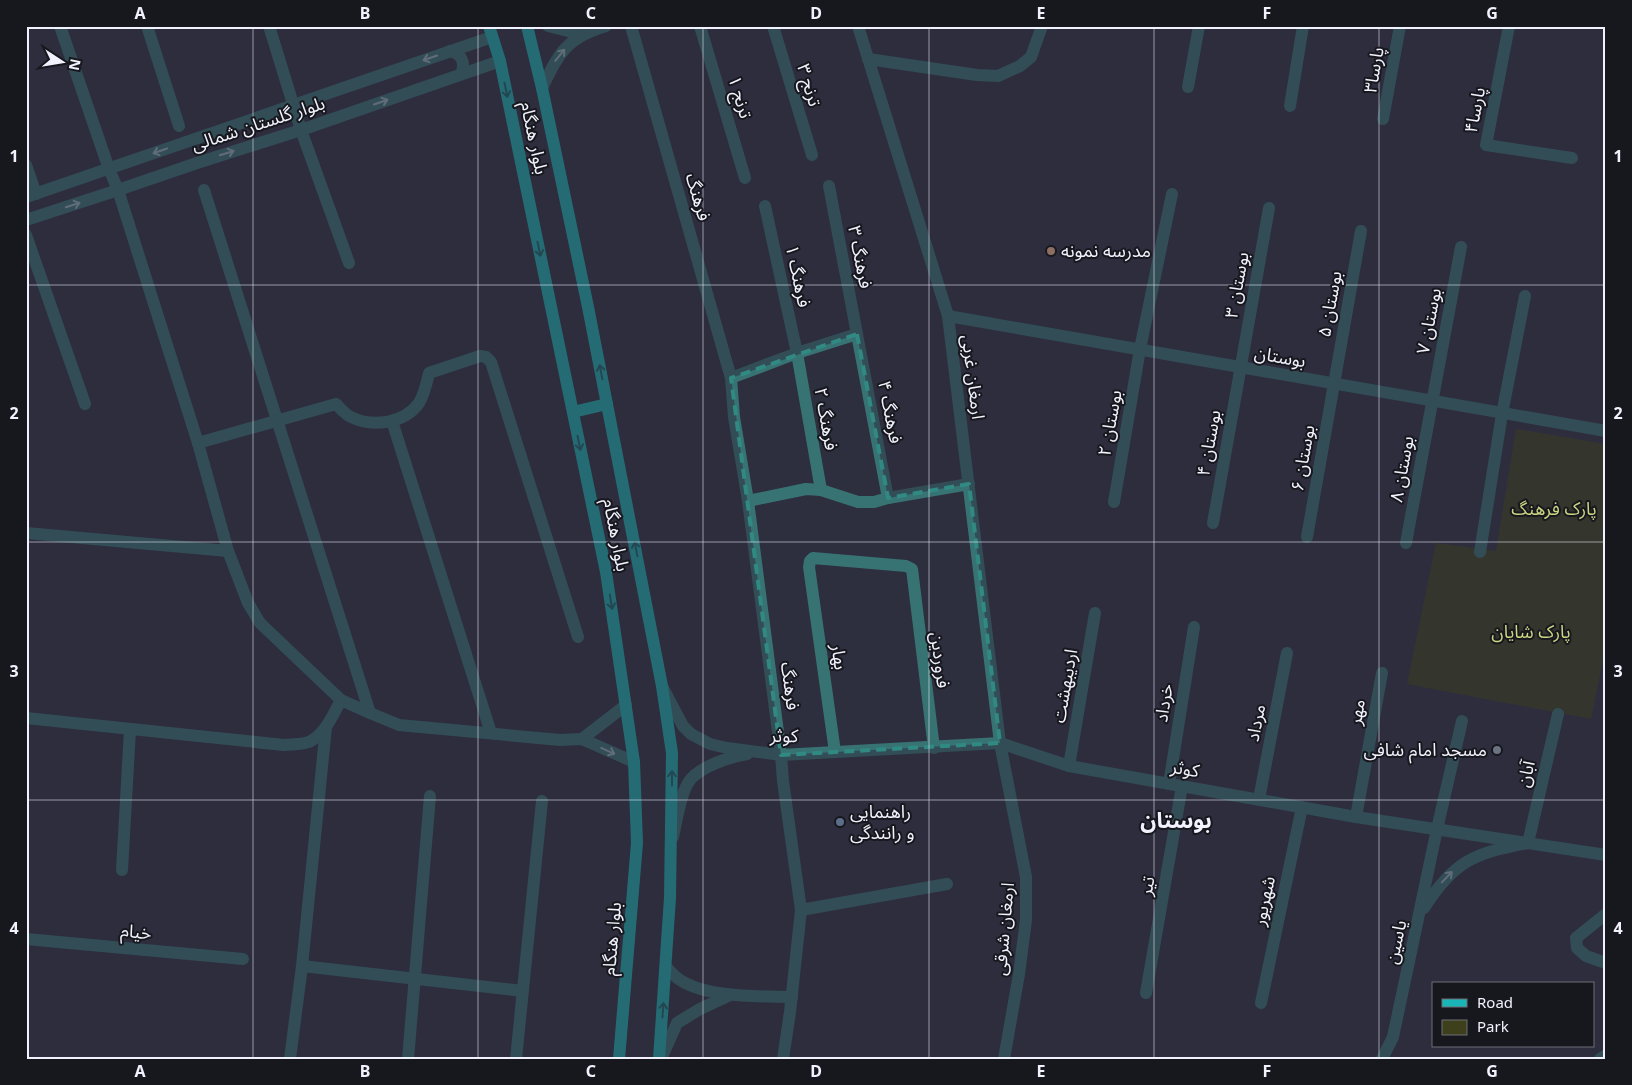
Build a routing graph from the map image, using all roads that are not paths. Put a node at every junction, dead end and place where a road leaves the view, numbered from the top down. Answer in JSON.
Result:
{"nodes":[{"id":1,"x":60,"y":26,"type":"edge"},
{"id":2,"x":147,"y":26,"type":"edge"},
{"id":3,"x":269,"y":26,"type":"edge"},
{"id":4,"x":528,"y":26,"type":"edge"},
{"id":5,"x":548,"y":26,"type":"edge"},
{"id":6,"x":606,"y":26,"type":"edge"},
{"id":7,"x":630,"y":26,"type":"edge"},
{"id":8,"x":700,"y":26,"type":"edge"},
{"id":9,"x":774,"y":26,"type":"edge"},
{"id":10,"x":858,"y":26,"type":"edge"},
{"id":11,"x":1042,"y":26,"type":"edge"},
{"id":12,"x":1199,"y":26,"type":"edge"},
{"id":13,"x":1303,"y":26,"type":"edge"},
{"id":14,"x":1400,"y":26,"type":"edge"},
{"id":15,"x":1509,"y":26,"type":"edge"},
{"id":16,"x":491,"y":32,"type":"edge"},
{"id":17,"x":589,"y":32,"type":"junction"},
{"id":18,"x":450,"y":52,"type":"junction"},
{"id":19,"x":868,"y":59,"type":"junction"},
{"id":20,"x":500,"y":61,"type":"junction"},
{"id":21,"x":461,"y":74,"type":"junction"},
{"id":22,"x":1188,"y":87,"type":"dead end"},
{"id":23,"x":542,"y":88,"type":"junction"},
{"id":24,"x":293,"y":104,"type":"junction"},
{"id":25,"x":1290,"y":106,"type":"dead end"},
{"id":26,"x":1383,"y":119,"type":"dead end"},
{"id":27,"x":179,"y":126,"type":"dead end"},
{"id":28,"x":301,"y":130,"type":"junction"},
{"id":29,"x":812,"y":155,"type":"dead end"},
{"id":30,"x":1572,"y":158,"type":"dead end"},
{"id":31,"x":26,"y":165,"type":"edge"},
{"id":32,"x":109,"y":169,"type":"junction"},
{"id":33,"x":745,"y":178,"type":"dead end"},
{"id":34,"x":829,"y":186,"type":"dead end"},
{"id":35,"x":118,"y":190,"type":"junction"},
{"id":36,"x":204,"y":190,"type":"dead end"},
{"id":37,"x":1172,"y":194,"type":"dead end"},
{"id":38,"x":31,"y":195,"type":"edge"},
{"id":39,"x":765,"y":206,"type":"dead end"},
{"id":40,"x":1269,"y":208,"type":"dead end"},
{"id":41,"x":26,"y":220,"type":"edge"},
{"id":42,"x":1361,"y":230,"type":"dead end"},
{"id":43,"x":26,"y":235,"type":"edge"},
{"id":44,"x":1461,"y":247,"type":"dead end"},
{"id":45,"x":349,"y":263,"type":"dead end"},
{"id":46,"x":1525,"y":296,"type":"dead end"},
{"id":47,"x":948,"y":316,"type":"junction"},
{"id":48,"x":857,"y":334,"type":"junction"},
{"id":49,"x":1140,"y":349,"type":"junction"},
{"id":50,"x":797,"y":353,"type":"junction"},
{"id":51,"x":1239,"y":368,"type":"junction"},
{"id":52,"x":731,"y":378,"type":"junction"},
{"id":53,"x":1333,"y":385,"type":"junction"},
{"id":54,"x":1432,"y":402,"type":"junction"},
{"id":55,"x":85,"y":404,"type":"dead end"},
{"id":56,"x":607,"y":404,"type":"junction"},
{"id":57,"x":573,"y":412,"type":"junction"},
{"id":58,"x":1502,"y":414,"type":"junction"},
{"id":59,"x":277,"y":421,"type":"junction"},
{"id":60,"x":392,"y":421,"type":"junction"},
{"id":61,"x":1606,"y":431,"type":"edge"},
{"id":62,"x":198,"y":443,"type":"junction"},
{"id":63,"x":969,"y":484,"type":"junction"},
{"id":64,"x":820,"y":490,"type":"junction"},
{"id":65,"x":888,"y":498,"type":"junction"},
{"id":66,"x":748,"y":501,"type":"junction"},
{"id":67,"x":1114,"y":502,"type":"dead end"},
{"id":68,"x":1213,"y":523,"type":"dead end"},
{"id":69,"x":26,"y":533,"type":"edge"},
{"id":70,"x":1307,"y":537,"type":"dead end"},
{"id":71,"x":1406,"y":543,"type":"dead end"},
{"id":72,"x":228,"y":551,"type":"junction"},
{"id":73,"x":1480,"y":552,"type":"dead end"},
{"id":74,"x":912,"y":577,"type":"joint"},
{"id":75,"x":1095,"y":613,"type":"dead end"},
{"id":76,"x":1194,"y":627,"type":"dead end"},
{"id":77,"x":578,"y":636,"type":"dead end"},
{"id":78,"x":1287,"y":653,"type":"dead end"},
{"id":79,"x":1382,"y":673,"type":"dead end"},
{"id":80,"x":662,"y":686,"type":"junction"},
{"id":81,"x":341,"y":700,"type":"junction"},
{"id":82,"x":626,"y":705,"type":"junction"},
{"id":83,"x":370,"y":714,"type":"junction"},
{"id":84,"x":1558,"y":714,"type":"dead end"},
{"id":85,"x":26,"y":718,"type":"edge"},
{"id":86,"x":1462,"y":721,"type":"dead end"},
{"id":87,"x":326,"y":727,"type":"junction"},
{"id":88,"x":130,"y":730,"type":"junction"},
{"id":89,"x":491,"y":733,"type":"junction"},
{"id":90,"x":582,"y":739,"type":"junction"},
{"id":91,"x":1000,"y":743,"type":"junction"},
{"id":92,"x":934,"y":748,"type":"junction"},
{"id":93,"x":759,"y":752,"type":"junction"},
{"id":94,"x":835,"y":752,"type":"junction"},
{"id":95,"x":781,"y":755,"type":"junction"},
{"id":96,"x":634,"y":762,"type":"junction"},
{"id":97,"x":1069,"y":766,"type":"junction"},
{"id":98,"x":1176,"y":785,"type":"junction"},
{"id":99,"x":430,"y":796,"type":"dead end"},
{"id":100,"x":1260,"y":799,"type":"junction"},
{"id":101,"x":542,"y":800,"type":"dead end"},
{"id":102,"x":1302,"y":807,"type":"junction"},
{"id":103,"x":1356,"y":817,"type":"junction"},
{"id":104,"x":1437,"y":829,"type":"junction"},
{"id":105,"x":672,"y":842,"type":"junction"},
{"id":106,"x":1528,"y":843,"type":"junction"},
{"id":107,"x":1606,"y":855,"type":"edge"},
{"id":108,"x":122,"y":870,"type":"dead end"},
{"id":109,"x":946,"y":884,"type":"dead end"},
{"id":110,"x":801,"y":910,"type":"junction"},
{"id":111,"x":1606,"y":914,"type":"edge"},
{"id":112,"x":1419,"y":916,"type":"junction"},
{"id":113,"x":26,"y":939,"type":"edge"},
{"id":114,"x":243,"y":959,"type":"dead end"},
{"id":115,"x":1606,"y":963,"type":"edge"},
{"id":116,"x":302,"y":966,"type":"junction"},
{"id":117,"x":666,"y":967,"type":"junction"},
{"id":118,"x":415,"y":979,"type":"junction"},
{"id":119,"x":523,"y":991,"type":"junction"},
{"id":120,"x":1146,"y":993,"type":"dead end"},
{"id":121,"x":730,"y":995,"type":"junction"},
{"id":122,"x":792,"y":997,"type":"junction"},
{"id":123,"x":1260,"y":1003,"type":"dead end"},
{"id":124,"x":1606,"y":1055,"type":"edge"},
{"id":125,"x":290,"y":1059,"type":"edge"},
{"id":126,"x":408,"y":1059,"type":"edge"},
{"id":127,"x":516,"y":1059,"type":"edge"},
{"id":128,"x":619,"y":1059,"type":"edge"},
{"id":129,"x":660,"y":1059,"type":"edge"},
{"id":130,"x":782,"y":1059,"type":"edge"},
{"id":131,"x":1004,"y":1059,"type":"edge"},
{"id":132,"x":1382,"y":1059,"type":"edge"},
{"id":133,"x":1600,"y":1059,"type":"edge"}],
"edges":[{"from":1,"to":32,"type":"street"},
{"from":2,"to":27,"type":"street"},
{"from":3,"to":24,"type":"street"},
{"from":4,"to":23,"type":"main road","name":"بلوار هنگام"},
{"from":5,"to":17,"type":"street"},
{"from":6,"to":17,"type":"street"},
{"from":7,"to":52,"type":"street","name":"فرهنگ"},
{"from":8,"to":33,"type":"street","name":"ترنج ۱"},
{"from":9,"to":29,"type":"street","name":"ترنج ۳"},
{"from":10,"to":19,"type":"street","name":"ارمغان غربی"},
{"from":11,"to":19,"type":"street"},
{"from":12,"to":22,"type":"street"},
{"from":13,"to":25,"type":"street"},
{"from":14,"to":26,"type":"street","name":"پارسا۳"},
{"from":15,"to":30,"type":"street","name":"پارسا۴"},
{"from":16,"to":18,"type":"street","name":"بلوار گلستان شمالی"},
{"from":16,"to":20,"type":"main road","name":"بلوار هنگام"},
{"from":23,"to":17,"type":"street","one_way":true},
{"from":18,"to":21,"type":"street"},
{"from":18,"to":24,"type":"street","name":"بلوار گلستان شمالی","one_way":true},
{"from":19,"to":47,"type":"street","name":"ارمغان غربی"},
{"from":20,"to":21,"type":"street","name":"بلوار گلستان شمالی"},
{"from":20,"to":57,"type":"main road","name":"بلوار هنگام","one_way":true},
{"from":28,"to":21,"type":"street","name":"بلوار گلستان شمالی","one_way":true},
{"from":56,"to":23,"type":"main road","name":"بلوار هنگام","one_way":true},
{"from":24,"to":28,"type":"street"},
{"from":24,"to":32,"type":"street","name":"بلوار گلستان شمالی","one_way":true},
{"from":35,"to":28,"type":"street","name":"بلوار گلستان شمالی","one_way":true},
{"from":28,"to":45,"type":"street"},
{"from":31,"to":38,"type":"street"},
{"from":32,"to":35,"type":"street"},
{"from":32,"to":38,"type":"street","name":"بلوار گلستان شمالی"},
{"from":34,"to":48,"type":"street","name":"فرهنگ ۳"},
{"from":41,"to":35,"type":"street","name":"بلوار گلستان شمالی","one_way":true},
{"from":35,"to":62,"type":"street"},
{"from":36,"to":59,"type":"street"},
{"from":37,"to":49,"type":"street","name":"بوستان ۲"},
{"from":39,"to":50,"type":"street","name":"فرهنگ ۱"},
{"from":40,"to":51,"type":"street","name":"بوستان ۳"},
{"from":42,"to":53,"type":"street","name":"بوستان ۵"},
{"from":43,"to":55,"type":"street"},
{"from":44,"to":54,"type":"street","name":"بوستان ۷"},
{"from":46,"to":58,"type":"street"},
{"from":47,"to":49,"type":"street","name":"بوستان"},
{"from":47,"to":63,"type":"street","name":"ارمغان غربی"},
{"from":48,"to":50,"type":"street"},
{"from":48,"to":65,"type":"street","name":"فرهنگ ۴"},
{"from":49,"to":51,"type":"street","name":"بوستان"},
{"from":49,"to":67,"type":"street","name":"بوستان ۲"},
{"from":50,"to":52,"type":"street"},
{"from":50,"to":64,"type":"street","name":"فرهنگ ۲"},
{"from":51,"to":53,"type":"street","name":"بوستان"},
{"from":51,"to":68,"type":"street","name":"بوستان ۴"},
{"from":52,"to":66,"type":"street","name":"فرهنگ"},
{"from":53,"to":54,"type":"street","name":"بوستان"},
{"from":53,"to":70,"type":"street","name":"بوستان ۶"},
{"from":54,"to":58,"type":"street","name":"بوستان"},
{"from":54,"to":71,"type":"street","name":"بوستان ۸"},
{"from":56,"to":57,"type":"main road"},
{"from":80,"to":56,"type":"main road","name":"بلوار هنگام","one_way":true},
{"from":57,"to":82,"type":"main road","name":"بلوار هنگام","one_way":true},
{"from":58,"to":61,"type":"street","name":"بوستان"},
{"from":58,"to":73,"type":"street"},
{"from":59,"to":60,"type":"street"},
{"from":59,"to":62,"type":"street"},
{"from":59,"to":83,"type":"street"},
{"from":60,"to":77,"type":"street"},
{"from":60,"to":89,"type":"street"},
{"from":62,"to":72,"type":"street"},
{"from":63,"to":65,"type":"street"},
{"from":63,"to":91,"type":"street","name":"ارمغان غربی"},
{"from":64,"to":65,"type":"street"},
{"from":64,"to":66,"type":"street"},
{"from":66,"to":95,"type":"street","name":"فرهنگ"},
{"from":69,"to":72,"type":"street"},
{"from":72,"to":81,"type":"street"},
{"from":74,"to":92,"type":"street","name":"فروردین"},
{"from":74,"to":94,"type":"street","name":"بهار"},
{"from":75,"to":97,"type":"street","name":"اردیبهشت"},
{"from":76,"to":98,"type":"street","name":"خرداد"},
{"from":78,"to":100,"type":"street","name":"مرداد"},
{"from":79,"to":103,"type":"street","name":"مهر"},
{"from":80,"to":93,"type":"street","name":"کوثر"},
{"from":105,"to":80,"type":"main road","name":"بلوار هنگام","one_way":true},
{"from":81,"to":83,"type":"street"},
{"from":81,"to":87,"type":"street"},
{"from":82,"to":90,"type":"street"},
{"from":82,"to":96,"type":"main road","name":"بلوار هنگام"},
{"from":83,"to":89,"type":"street"},
{"from":84,"to":106,"type":"street","name":"آبان"},
{"from":85,"to":88,"type":"street"},
{"from":86,"to":104,"type":"street","name":"یاسین"},
{"from":87,"to":88,"type":"street"},
{"from":87,"to":116,"type":"street"},
{"from":88,"to":108,"type":"street"},
{"from":89,"to":90,"type":"street"},
{"from":90,"to":96,"type":"street","one_way":true},
{"from":91,"to":92,"type":"street","name":"کوثر"},
{"from":91,"to":97,"type":"street","name":"کوثر"},
{"from":91,"to":131,"type":"street","name":"ارمغان شرقی"},
{"from":92,"to":94,"type":"street","name":"کوثر"},
{"from":93,"to":95,"type":"street","name":"کوثر"},
{"from":93,"to":105,"type":"street","name":"کوثر"},
{"from":94,"to":95,"type":"street","name":"کوثر"},
{"from":95,"to":110,"type":"street","name":"فرهنگ"},
{"from":96,"to":128,"type":"main road","name":"بلوار هنگام"},
{"from":97,"to":98,"type":"street","name":"کوثر"},
{"from":98,"to":100,"type":"street","name":"کوثر"},
{"from":98,"to":120,"type":"street","name":"تیر"},
{"from":99,"to":118,"type":"street"},
{"from":100,"to":102,"type":"street","name":"کوثر"},
{"from":101,"to":119,"type":"street"},
{"from":102,"to":103,"type":"street","name":"کوثر"},
{"from":102,"to":123,"type":"street","name":"شهریور"},
{"from":103,"to":104,"type":"street","name":"کوثر"},
{"from":104,"to":106,"type":"street","name":"کوثر"},
{"from":104,"to":112,"type":"street","name":"یاسین"},
{"from":105,"to":117,"type":"main road","name":"بلوار هنگام"},
{"from":106,"to":107,"type":"street","name":"کوثر"},
{"from":112,"to":106,"type":"street","one_way":true},
{"from":109,"to":110,"type":"street"},
{"from":110,"to":122,"type":"street","name":"فرهنگ"},
{"from":111,"to":115,"type":"street"},
{"from":112,"to":132,"type":"street","name":"یاسین"},
{"from":113,"to":114,"type":"street","name":"خیام"},
{"from":116,"to":118,"type":"street"},
{"from":116,"to":125,"type":"street"},
{"from":117,"to":121,"type":"street"},
{"from":129,"to":117,"type":"main road","name":"بلوار هنگام","one_way":true},
{"from":118,"to":119,"type":"street"},
{"from":118,"to":126,"type":"street"},
{"from":119,"to":127,"type":"street"},
{"from":121,"to":122,"type":"street"},
{"from":121,"to":129,"type":"street"},
{"from":122,"to":130,"type":"street","name":"فرهنگ"},
{"from":124,"to":133,"type":"street"}]}
